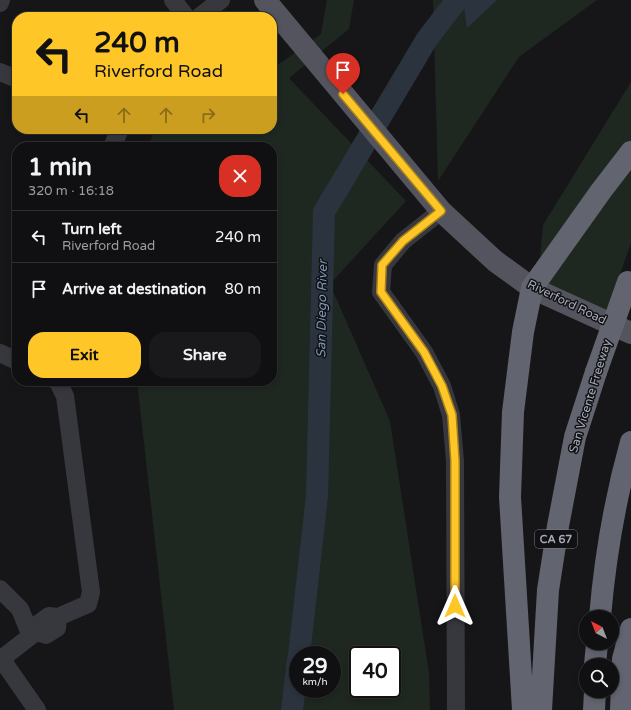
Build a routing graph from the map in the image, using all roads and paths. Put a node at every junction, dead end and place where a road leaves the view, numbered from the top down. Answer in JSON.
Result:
{"nodes":[{"id":1,"x":1,"y":0,"type":"edge"},
{"id":2,"x":173,"y":0,"type":"edge"},
{"id":3,"x":221,"y":0,"type":"edge"},
{"id":4,"x":265,"y":0,"type":"edge"},
{"id":5,"x":0,"y":3,"type":"edge"},
{"id":6,"x":182,"y":12,"type":"edge"},
{"id":7,"x":205,"y":12,"type":"edge"},
{"id":8,"x":275,"y":12,"type":"edge"},
{"id":9,"x":277,"y":14,"type":"edge"},
{"id":10,"x":0,"y":72,"type":"edge"},
{"id":11,"x":12,"y":77,"type":"edge"},
{"id":12,"x":631,"y":152,"type":"edge"},
{"id":13,"x":441,"y":211,"type":"junction"},
{"id":14,"x":629,"y":279,"type":"edge"},
{"id":15,"x":532,"y":288,"type":"junction"},
{"id":16,"x":631,"y":333,"type":"edge"},
{"id":17,"x":0,"y":353,"type":"edge"},
{"id":18,"x":12,"y":359,"type":"edge"},
{"id":19,"x":60,"y":386,"type":"edge"},
{"id":20,"x":631,"y":442,"type":"edge"},
{"id":21,"x":0,"y":589,"type":"edge"},
{"id":22,"x":601,"y":610,"type":"edge"},
{"id":23,"x":631,"y":629,"type":"edge"},
{"id":24,"x":33,"y":634,"type":"junction"},
{"id":25,"x":1,"y":659,"type":"edge"},
{"id":26,"x":595,"y":698,"type":"edge"},
{"id":27,"x":37,"y":710,"type":"edge"},
{"id":28,"x":456,"y":710,"type":"edge"},
{"id":29,"x":523,"y":710,"type":"edge"},
{"id":30,"x":541,"y":710,"type":"edge"},
{"id":31,"x":594,"y":710,"type":"edge"},
{"id":32,"x":621,"y":710,"type":"edge"}],
"edges":[{"from":1,"to":5,"type":"street"},
{"from":2,"to":6,"type":"street"},
{"from":3,"to":7,"type":"street"},
{"from":4,"to":8,"type":"main road","name":"Riverford Road"},
{"from":9,"to":13,"type":"main road","name":"Riverford Road"},
{"from":10,"to":11,"type":"street"},
{"from":12,"to":15,"type":"highway"},
{"from":13,"to":15,"type":"main road","name":"Riverford Road"},
{"from":13,"to":28,"type":"street"},
{"from":14,"to":30,"type":"highway","name":"San Vicente Freeway","number":"CA 67","bridge":true},
{"from":15,"to":16,"type":"main road","name":"Riverford Road"},
{"from":15,"to":29,"type":"highway"},
{"from":17,"to":18,"type":"street"},
{"from":19,"to":24,"type":"street"},
{"from":20,"to":22,"type":"highway"},
{"from":21,"to":24,"type":"street"},
{"from":23,"to":32,"type":"highway"},
{"from":24,"to":25,"type":"street"},
{"from":25,"to":27,"type":"street"},
{"from":26,"to":31,"type":"highway"}]}
